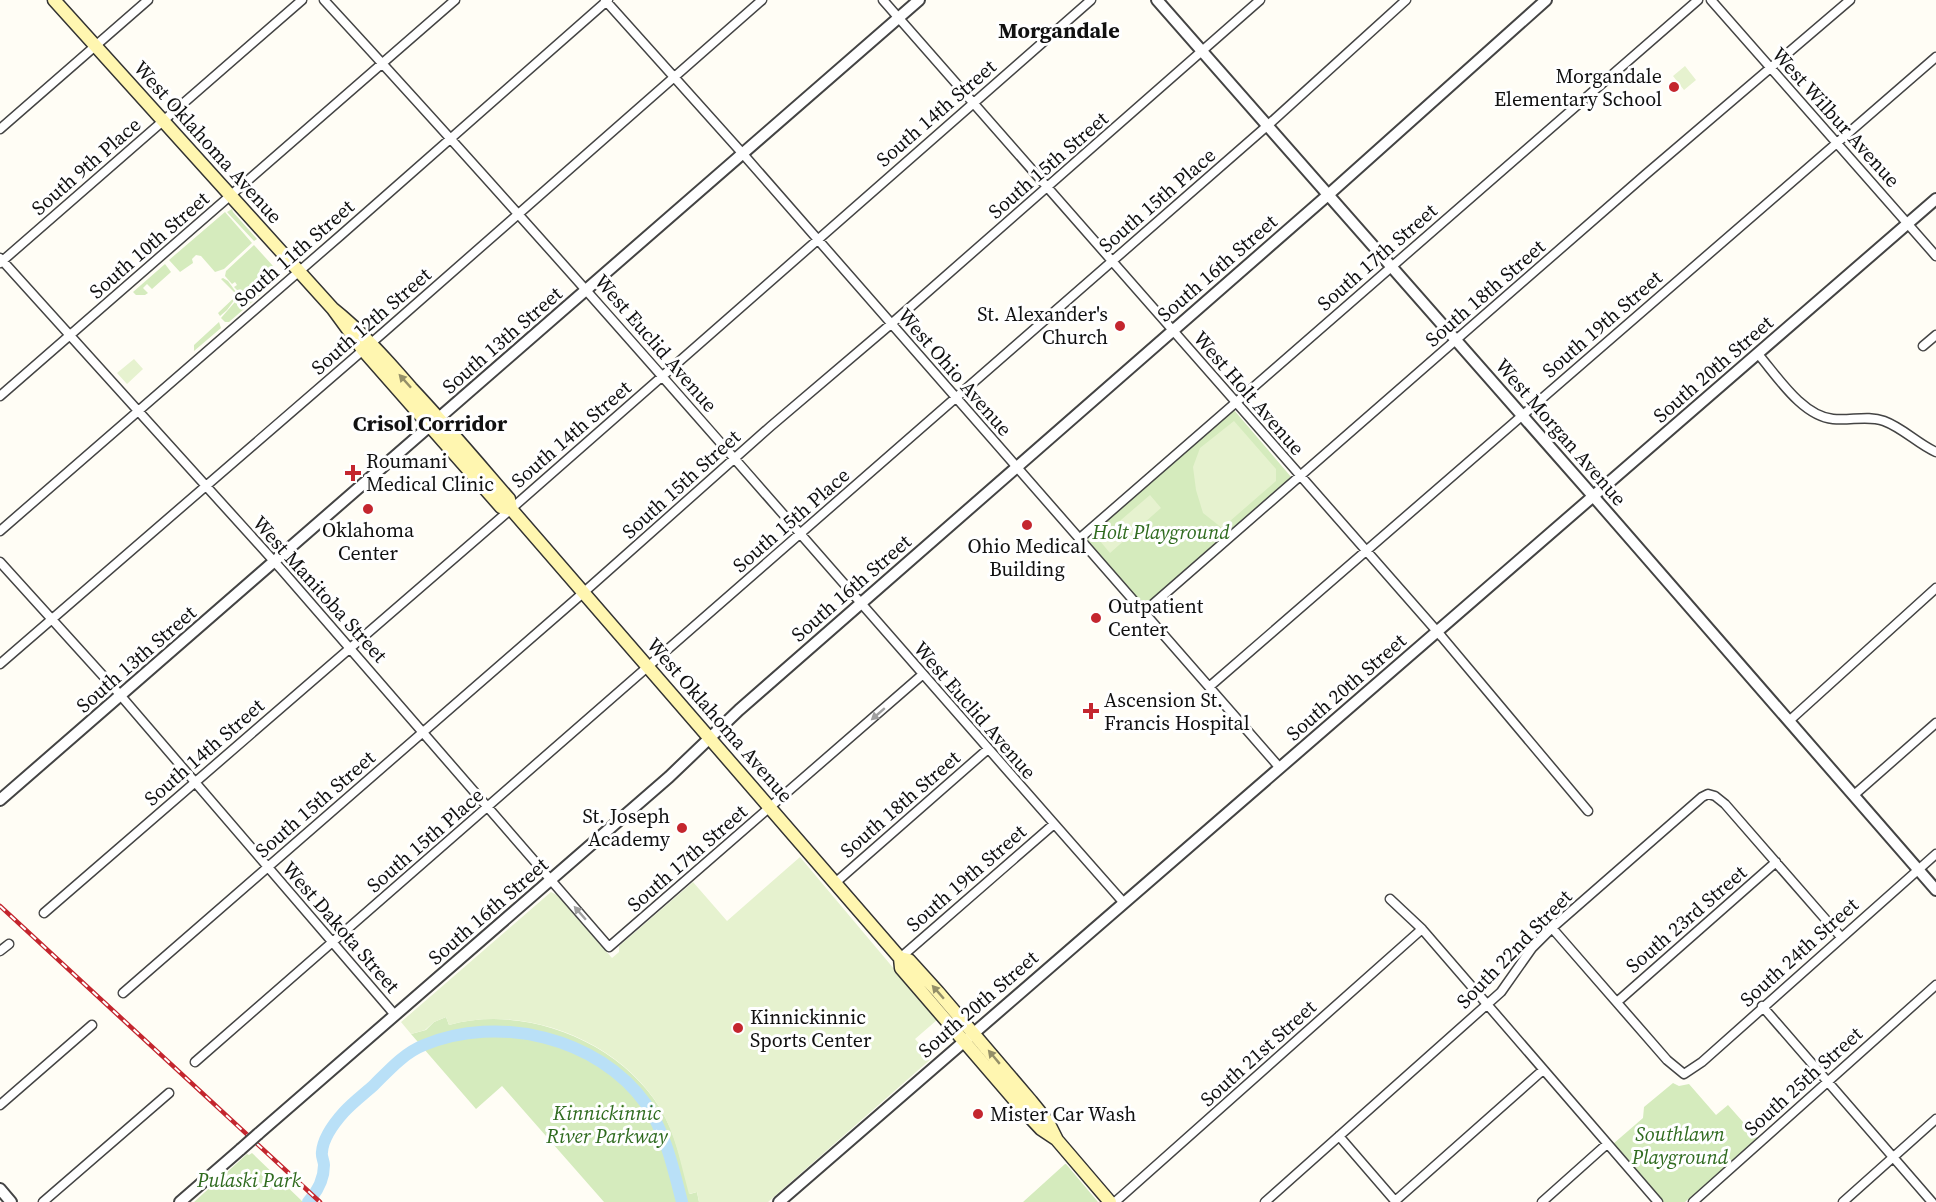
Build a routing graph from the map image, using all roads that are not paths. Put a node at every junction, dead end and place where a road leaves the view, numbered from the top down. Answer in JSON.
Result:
{"nodes":[{"id":1,"x":54,"y":0,"type":"edge"},
{"id":2,"x":148,"y":0,"type":"edge"},
{"id":3,"x":302,"y":0,"type":"edge"},
{"id":4,"x":324,"y":0,"type":"edge"},
{"id":5,"x":455,"y":0,"type":"edge"},
{"id":6,"x":762,"y":0,"type":"edge"},
{"id":7,"x":883,"y":0,"type":"edge"},
{"id":8,"x":919,"y":0,"type":"edge"},
{"id":9,"x":1090,"y":0,"type":"edge"},
{"id":10,"x":1157,"y":0,"type":"edge"},
{"id":11,"x":1260,"y":0,"type":"edge"},
{"id":12,"x":1406,"y":0,"type":"edge"},
{"id":13,"x":1546,"y":0,"type":"edge"},
{"id":14,"x":1698,"y":0,"type":"edge"},
{"id":15,"x":1711,"y":0,"type":"edge"},
{"id":16,"x":1850,"y":0,"type":"edge"},
{"id":17,"x":606,"y":1,"type":"edge"},
{"id":18,"x":898,"y":18,"type":"junction"},
{"id":19,"x":96,"y":46,"type":"junction"},
{"id":20,"x":1202,"y":52,"type":"junction"},
{"id":21,"x":1936,"y":57,"type":"edge"},
{"id":22,"x":383,"y":63,"type":"junction"},
{"id":23,"x":1770,"y":69,"type":"junction"},
{"id":24,"x":674,"y":78,"type":"junction"},
{"id":25,"x":974,"y":102,"type":"junction"},
{"id":26,"x":163,"y":121,"type":"junction"},
{"id":27,"x":1267,"y":126,"type":"junction"},
{"id":28,"x":0,"y":129,"type":"edge"},
{"id":29,"x":450,"y":138,"type":"junction"},
{"id":30,"x":1836,"y":143,"type":"junction"},
{"id":31,"x":742,"y":154,"type":"junction"},
{"id":32,"x":1048,"y":187,"type":"junction"},
{"id":33,"x":1328,"y":195,"type":"junction"},
{"id":34,"x":231,"y":196,"type":"junction"},
{"id":35,"x":1936,"y":199,"type":"edge"},
{"id":36,"x":519,"y":214,"type":"junction"},
{"id":37,"x":1908,"y":224,"type":"junction"},
{"id":38,"x":817,"y":239,"type":"junction"},
{"id":39,"x":1936,"y":256,"type":"edge"},
{"id":40,"x":1112,"y":260,"type":"junction"},
{"id":41,"x":1,"y":261,"type":"edge"},
{"id":42,"x":1391,"y":266,"type":"junction"},
{"id":43,"x":299,"y":271,"type":"junction"},
{"id":44,"x":587,"y":289,"type":"junction"},
{"id":45,"x":891,"y":324,"type":"junction"},
{"id":46,"x":1172,"y":331,"type":"junction"},
{"id":47,"x":1936,"y":335,"type":"edge"},
{"id":48,"x":70,"y":336,"type":"junction"},
{"id":49,"x":1456,"y":341,"type":"junction"},
{"id":50,"x":1923,"y":346,"type":"dead end"},
{"id":51,"x":367,"y":347,"type":"junction"},
{"id":52,"x":1758,"y":354,"type":"junction"},
{"id":53,"x":662,"y":375,"type":"junction"},
{"id":54,"x":0,"y":396,"type":"edge"},
{"id":55,"x":956,"y":397,"type":"junction"},
{"id":56,"x":1236,"y":402,"type":"junction"},
{"id":57,"x":138,"y":411,"type":"junction"},
{"id":58,"x":1522,"y":415,"type":"junction"},
{"id":59,"x":435,"y":422,"type":"junction"},
{"id":60,"x":1936,"y":453,"type":"edge"},
{"id":61,"x":735,"y":459,"type":"junction"},
{"id":62,"x":1016,"y":467,"type":"junction"},
{"id":63,"x":1300,"y":476,"type":"junction"},
{"id":64,"x":206,"y":486,"type":"junction"},
{"id":65,"x":1593,"y":496,"type":"junction"},
{"id":66,"x":511,"y":509,"type":"junction"},
{"id":67,"x":0,"y":531,"type":"edge"},
{"id":68,"x":799,"y":534,"type":"junction"},
{"id":69,"x":1079,"y":539,"type":"junction"},
{"id":70,"x":1366,"y":550,"type":"junction"},
{"id":71,"x":0,"y":562,"type":"edge"},
{"id":72,"x":275,"y":562,"type":"junction"},
{"id":73,"x":1935,"y":591,"type":"edge"},
{"id":74,"x":583,"y":593,"type":"junction"},
{"id":75,"x":860,"y":603,"type":"junction"},
{"id":76,"x":1144,"y":612,"type":"junction"},
{"id":77,"x":52,"y":619,"type":"junction"},
{"id":78,"x":1437,"y":632,"type":"junction"},
{"id":79,"x":350,"y":648,"type":"junction"},
{"id":80,"x":0,"y":664,"type":"edge"},
{"id":81,"x":648,"y":667,"type":"junction"},
{"id":82,"x":922,"y":675,"type":"junction"},
{"id":83,"x":1209,"y":687,"type":"junction"},
{"id":84,"x":120,"y":696,"type":"junction"},
{"id":85,"x":1789,"y":721,"type":"junction"},
{"id":86,"x":1936,"y":723,"type":"edge"},
{"id":87,"x":423,"y":732,"type":"junction"},
{"id":88,"x":709,"y":738,"type":"junction"},
{"id":89,"x":988,"y":749,"type":"junction"},
{"id":90,"x":1280,"y":768,"type":"junction"},
{"id":91,"x":195,"y":782,"type":"junction"},
{"id":92,"x":1854,"y":795,"type":"junction"},
{"id":93,"x":0,"y":800,"type":"edge"},
{"id":94,"x":488,"y":807,"type":"junction"},
{"id":95,"x":770,"y":808,"type":"junction"},
{"id":96,"x":1588,"y":811,"type":"dead end"},
{"id":97,"x":1054,"y":824,"type":"junction"},
{"id":98,"x":1936,"y":854,"type":"edge"},
{"id":99,"x":1776,"y":862,"type":"junction"},
{"id":100,"x":268,"y":867,"type":"junction"},
{"id":101,"x":1919,"y":870,"type":"junction"},
{"id":102,"x":551,"y":879,"type":"junction"},
{"id":103,"x":835,"y":883,"type":"junction"},
{"id":104,"x":1936,"y":890,"type":"edge"},
{"id":105,"x":1390,"y":899,"type":"dead end"},
{"id":106,"x":1124,"y":903,"type":"junction"},
{"id":107,"x":44,"y":913,"type":"dead end"},
{"id":108,"x":1552,"y":928,"type":"junction"},
{"id":109,"x":1422,"y":929,"type":"junction"},
{"id":110,"x":1841,"y":937,"type":"junction"},
{"id":111,"x":332,"y":942,"type":"junction"},
{"id":112,"x":9,"y":944,"type":"dead end"},
{"id":113,"x":609,"y":947,"type":"joint"},
{"id":114,"x":0,"y":951,"type":"edge"},
{"id":115,"x":900,"y":958,"type":"junction"},
{"id":116,"x":1936,"y":985,"type":"edge"},
{"id":117,"x":123,"y":993,"type":"dead end"},
{"id":118,"x":1617,"y":1002,"type":"junction"},
{"id":119,"x":1488,"y":1004,"type":"junction"},
{"id":120,"x":1762,"y":1006,"type":"junction"},
{"id":121,"x":396,"y":1015,"type":"junction"},
{"id":122,"x":92,"y":1025,"type":"dead end"},
{"id":123,"x":968,"y":1036,"type":"junction"},
{"id":124,"x":195,"y":1062,"type":"dead end"},
{"id":125,"x":1543,"y":1070,"type":"junction"},
{"id":126,"x":1828,"y":1081,"type":"junction"},
{"id":127,"x":169,"y":1093,"type":"dead end"},
{"id":128,"x":0,"y":1105,"type":"edge"},
{"id":129,"x":1936,"y":1119,"type":"edge"},
{"id":130,"x":1339,"y":1136,"type":"junction"},
{"id":131,"x":1607,"y":1144,"type":"junction"},
{"id":132,"x":1894,"y":1156,"type":"junction"},
{"id":133,"x":0,"y":1190,"type":"edge"},
{"id":134,"x":11,"y":1202,"type":"edge"},
{"id":135,"x":43,"y":1202,"type":"edge"},
{"id":136,"x":180,"y":1202,"type":"edge"},
{"id":137,"x":778,"y":1202,"type":"edge"},
{"id":138,"x":1110,"y":1202,"type":"edge"},
{"id":139,"x":1115,"y":1202,"type":"edge"},
{"id":140,"x":1265,"y":1202,"type":"edge"},
{"id":141,"x":1395,"y":1202,"type":"edge"},
{"id":142,"x":1542,"y":1202,"type":"edge"},
{"id":143,"x":1658,"y":1202,"type":"edge"},
{"id":144,"x":1693,"y":1202,"type":"edge"},
{"id":145,"x":1843,"y":1202,"type":"edge"},
{"id":146,"x":1932,"y":1202,"type":"edge"}],
"edges":[{"from":1,"to":19,"type":"main road","name":"West Oklahoma Avenue"},
{"from":2,"to":19,"type":"street"},
{"from":3,"to":26,"type":"street","name":"South 9th Place"},
{"from":4,"to":22,"type":"street","name":"West Euclid Avenue"},
{"from":5,"to":22,"type":"street","name":"South 10th Street"},
{"from":6,"to":24,"type":"street","name":"South 12th Street"},
{"from":7,"to":18,"type":"street","name":"West Holt Avenue"},
{"from":8,"to":18,"type":"street","name":"South 13th Street"},
{"from":9,"to":25,"type":"street","name":"South 14th Street"},
{"from":10,"to":20,"type":"street","name":"West Morgan Avenue"},
{"from":11,"to":20,"type":"street","name":"South 15th Street"},
{"from":12,"to":27,"type":"street","name":"South 15th Place"},
{"from":13,"to":33,"type":"street","name":"South 16th Street"},
{"from":14,"to":42,"type":"street","name":"South 17th Street"},
{"from":15,"to":23,"type":"street","name":"West Wilbur Avenue"},
{"from":16,"to":23,"type":"street","name":"South 18th Street"},
{"from":17,"to":24,"type":"street","name":"West Ohio Avenue"},
{"from":17,"to":29,"type":"street","name":"South 11th Street"},
{"from":18,"to":25,"type":"street","name":"West Holt Avenue"},
{"from":18,"to":31,"type":"street","name":"South 13th Street"},
{"from":19,"to":26,"type":"main road","name":"West Oklahoma Avenue"},
{"from":19,"to":28,"type":"street"},
{"from":20,"to":27,"type":"street","name":"West Morgan Avenue"},
{"from":20,"to":32,"type":"street","name":"South 15th Street"},
{"from":21,"to":30,"type":"street","name":"South 19th Street"},
{"from":22,"to":29,"type":"street","name":"West Euclid Avenue"},
{"from":22,"to":34,"type":"street","name":"South 10th Street"},
{"from":23,"to":30,"type":"street","name":"West Wilbur Avenue"},
{"from":23,"to":49,"type":"street","name":"South 18th Street"},
{"from":24,"to":31,"type":"street","name":"West Ohio Avenue"},
{"from":24,"to":36,"type":"street","name":"South 12th Street"},
{"from":25,"to":32,"type":"street","name":"West Holt Avenue"},
{"from":25,"to":38,"type":"street","name":"South 14th Street"},
{"from":26,"to":34,"type":"main road","name":"West Oklahoma Avenue"},
{"from":26,"to":41,"type":"street","name":"South 9th Place"},
{"from":27,"to":33,"type":"street","name":"West Morgan Avenue"},
{"from":27,"to":40,"type":"street","name":"South 15th Place"},
{"from":29,"to":36,"type":"street","name":"West Euclid Avenue"},
{"from":29,"to":43,"type":"street","name":"South 11th Street"},
{"from":30,"to":37,"type":"street","name":"West Wilbur Avenue"},
{"from":30,"to":58,"type":"street","name":"South 19th Street"},
{"from":31,"to":38,"type":"street","name":"West Ohio Avenue"},
{"from":31,"to":44,"type":"street","name":"South 13th Street"},
{"from":32,"to":40,"type":"street","name":"West Holt Avenue"},
{"from":32,"to":45,"type":"street","name":"South 15th Street"},
{"from":33,"to":42,"type":"street","name":"West Morgan Avenue"},
{"from":33,"to":46,"type":"street","name":"South 16th Street"},
{"from":34,"to":43,"type":"main road","name":"West Oklahoma Avenue"},
{"from":34,"to":48,"type":"street","name":"South 10th Street"},
{"from":35,"to":37,"type":"street","name":"South 20th Street"},
{"from":36,"to":44,"type":"street","name":"West Euclid Avenue"},
{"from":36,"to":51,"type":"street","name":"South 12th Street"},
{"from":37,"to":39,"type":"street","name":"West Wilbur Avenue"},
{"from":37,"to":52,"type":"street","name":"South 20th Street"},
{"from":38,"to":45,"type":"street","name":"West Ohio Avenue"},
{"from":38,"to":53,"type":"street","name":"South 14th Street"},
{"from":40,"to":46,"type":"street","name":"West Holt Avenue"},
{"from":40,"to":55,"type":"street","name":"South 15th Place"},
{"from":41,"to":48,"type":"street","name":"West Manitoba Street"},
{"from":42,"to":49,"type":"street","name":"West Morgan Avenue"},
{"from":42,"to":56,"type":"street","name":"South 17th Street"},
{"from":43,"to":51,"type":"main road","name":"West Oklahoma Avenue"},
{"from":43,"to":57,"type":"street","name":"South 11th Street"},
{"from":44,"to":53,"type":"street","name":"West Euclid Avenue"},
{"from":44,"to":59,"type":"street","name":"South 13th Street"},
{"from":45,"to":55,"type":"street","name":"West Ohio Avenue"},
{"from":45,"to":61,"type":"street","name":"South 15th Street"},
{"from":46,"to":56,"type":"street","name":"West Holt Avenue"},
{"from":46,"to":62,"type":"street","name":"South 16th Street"},
{"from":47,"to":50,"type":"street"},
{"from":48,"to":54,"type":"street","name":"South 10th Street"},
{"from":48,"to":57,"type":"street","name":"West Manitoba Street"},
{"from":49,"to":58,"type":"street","name":"West Morgan Avenue"},
{"from":49,"to":63,"type":"street","name":"South 18th Street"},
{"from":51,"to":59,"type":"main road","name":"West Oklahoma Avenue"},
{"from":51,"to":64,"type":"street","name":"South 12th Street"},
{"from":52,"to":60,"type":"street"},
{"from":52,"to":65,"type":"street","name":"South 20th Street"},
{"from":53,"to":61,"type":"street","name":"West Euclid Avenue"},
{"from":53,"to":66,"type":"street","name":"South 14th Street"},
{"from":55,"to":62,"type":"street","name":"West Ohio Avenue"},
{"from":55,"to":68,"type":"street","name":"South 15th Place"},
{"from":56,"to":63,"type":"street","name":"West Holt Avenue"},
{"from":56,"to":69,"type":"street","name":"South 17th Street"},
{"from":57,"to":64,"type":"street","name":"West Manitoba Street"},
{"from":57,"to":67,"type":"street","name":"South 11th Street"},
{"from":58,"to":65,"type":"street","name":"West Morgan Avenue"},
{"from":58,"to":70,"type":"street","name":"South 19th Street"},
{"from":59,"to":66,"type":"main road","name":"West Oklahoma Avenue"},
{"from":59,"to":72,"type":"street","name":"South 13th Street"},
{"from":61,"to":68,"type":"street","name":"West Euclid Avenue"},
{"from":61,"to":74,"type":"street","name":"South 15th Street"},
{"from":62,"to":69,"type":"street","name":"West Ohio Avenue"},
{"from":62,"to":75,"type":"street","name":"South 16th Street"},
{"from":63,"to":70,"type":"street","name":"West Holt Avenue"},
{"from":63,"to":76,"type":"street","name":"South 18th Street"},
{"from":64,"to":72,"type":"street","name":"West Manitoba Street"},
{"from":64,"to":77,"type":"street","name":"South 12th Street"},
{"from":65,"to":78,"type":"street","name":"South 20th Street"},
{"from":65,"to":85,"type":"street","name":"West Morgan Avenue"},
{"from":66,"to":74,"type":"main road","name":"West Oklahoma Avenue"},
{"from":66,"to":79,"type":"street","name":"South 14th Street"},
{"from":68,"to":75,"type":"street","name":"West Euclid Avenue"},
{"from":68,"to":81,"type":"street","name":"South 15th Place"},
{"from":69,"to":76,"type":"street","name":"West Ohio Avenue"},
{"from":70,"to":78,"type":"street","name":"West Holt Avenue"},
{"from":70,"to":83,"type":"street","name":"South 19th Street"},
{"from":71,"to":77,"type":"street","name":"West Dakota Street"},
{"from":72,"to":79,"type":"street","name":"West Manitoba Street"},
{"from":72,"to":84,"type":"street","name":"South 13th Street"},
{"from":73,"to":85,"type":"street"},
{"from":74,"to":81,"type":"main road","name":"West Oklahoma Avenue"},
{"from":74,"to":87,"type":"street","name":"South 15th Street"},
{"from":75,"to":82,"type":"street","name":"West Euclid Avenue"},
{"from":75,"to":88,"type":"street","name":"South 16th Street"},
{"from":76,"to":83,"type":"street","name":"West Ohio Avenue"},
{"from":77,"to":80,"type":"street","name":"South 12th Street"},
{"from":77,"to":84,"type":"street","name":"West Dakota Street"},
{"from":78,"to":90,"type":"street","name":"South 20th Street"},
{"from":78,"to":96,"type":"street","name":"West Holt Avenue"},
{"from":79,"to":87,"type":"street","name":"West Manitoba Street"},
{"from":79,"to":91,"type":"street","name":"South 14th Street"},
{"from":81,"to":88,"type":"main road","name":"West Oklahoma Avenue"},
{"from":81,"to":94,"type":"street","name":"South 15th Place"},
{"from":82,"to":89,"type":"street","name":"West Euclid Avenue"},
{"from":82,"to":95,"type":"street","name":"South 17th Street","one_way":true},
{"from":83,"to":90,"type":"street","name":"West Ohio Avenue"},
{"from":84,"to":91,"type":"street","name":"West Dakota Street"},
{"from":84,"to":93,"type":"street","name":"South 13th Street"},
{"from":85,"to":92,"type":"street","name":"West Morgan Avenue"},
{"from":86,"to":92,"type":"street"},
{"from":87,"to":94,"type":"street","name":"West Manitoba Street"},
{"from":87,"to":100,"type":"street","name":"South 15th Street"},
{"from":88,"to":95,"type":"main road","name":"West Oklahoma Avenue"},
{"from":88,"to":102,"type":"street","name":"South 16th Street"},
{"from":89,"to":97,"type":"street","name":"West Euclid Avenue"},
{"from":89,"to":103,"type":"street","name":"South 18th Street"},
{"from":90,"to":106,"type":"street","name":"South 20th Street"},
{"from":91,"to":100,"type":"street","name":"West Dakota Street"},
{"from":91,"to":107,"type":"street","name":"South 14th Street"},
{"from":92,"to":101,"type":"street","name":"West Morgan Avenue"},
{"from":94,"to":102,"type":"street","name":"West Manitoba Street"},
{"from":94,"to":111,"type":"street","name":"South 15th Place"},
{"from":95,"to":103,"type":"main road","name":"West Oklahoma Avenue"},
{"from":95,"to":113,"type":"street","name":"South 17th Street"},
{"from":97,"to":106,"type":"street","name":"West Euclid Avenue"},
{"from":97,"to":115,"type":"street","name":"South 19th Street"},
{"from":98,"to":101,"type":"street","name":"South 24th Street"},
{"from":99,"to":108,"type":"street","name":"South 22nd Street"},
{"from":99,"to":110,"type":"street"},
{"from":99,"to":118,"type":"street","name":"South 23rd Street"},
{"from":100,"to":111,"type":"street","name":"West Dakota Street"},
{"from":100,"to":117,"type":"street","name":"South 15th Street"},
{"from":101,"to":104,"type":"street","name":"West Morgan Avenue"},
{"from":101,"to":110,"type":"street","name":"South 24th Street"},
{"from":113,"to":102,"type":"street","name":"West Manitoba Street","one_way":true},
{"from":102,"to":121,"type":"street","name":"South 16th Street"},
{"from":103,"to":115,"type":"main road","name":"West Oklahoma Avenue"},
{"from":105,"to":109,"type":"street"},
{"from":106,"to":123,"type":"street","name":"South 20th Street"},
{"from":108,"to":118,"type":"street"},
{"from":108,"to":119,"type":"street","name":"South 22nd Street"},
{"from":109,"to":119,"type":"street"},
{"from":109,"to":139,"type":"street","name":"South 21st Street"},
{"from":110,"to":120,"type":"street","name":"South 24th Street"},
{"from":111,"to":121,"type":"street","name":"West Dakota Street"},
{"from":111,"to":124,"type":"street","name":"South 15th Place"},
{"from":112,"to":114,"type":"street"},
{"from":115,"to":123,"type":"main road","name":"West Oklahoma Avenue"},
{"from":116,"to":126,"type":"street","name":"South 25th Street"},
{"from":118,"to":120,"type":"street","name":"South 24th Street"},
{"from":119,"to":125,"type":"street"},
{"from":119,"to":130,"type":"street","name":"South 22nd Street"},
{"from":120,"to":126,"type":"street"},
{"from":121,"to":136,"type":"street","name":"South 16th Street","bridge":true},
{"from":122,"to":128,"type":"street"},
{"from":123,"to":137,"type":"street","name":"South 20th Street"},
{"from":123,"to":138,"type":"main road","name":"West Oklahoma Avenue"},
{"from":125,"to":131,"type":"street"},
{"from":125,"to":141,"type":"street"},
{"from":126,"to":132,"type":"street"},
{"from":126,"to":144,"type":"street","name":"South 25th Street"},
{"from":127,"to":135,"type":"street"},
{"from":129,"to":132,"type":"street"},
{"from":130,"to":140,"type":"street","name":"South 22nd Street"},
{"from":130,"to":141,"type":"street"},
{"from":131,"to":142,"type":"street"},
{"from":131,"to":143,"type":"street"},
{"from":132,"to":145,"type":"street"},
{"from":132,"to":146,"type":"street"},
{"from":133,"to":134,"type":"street"}]}
